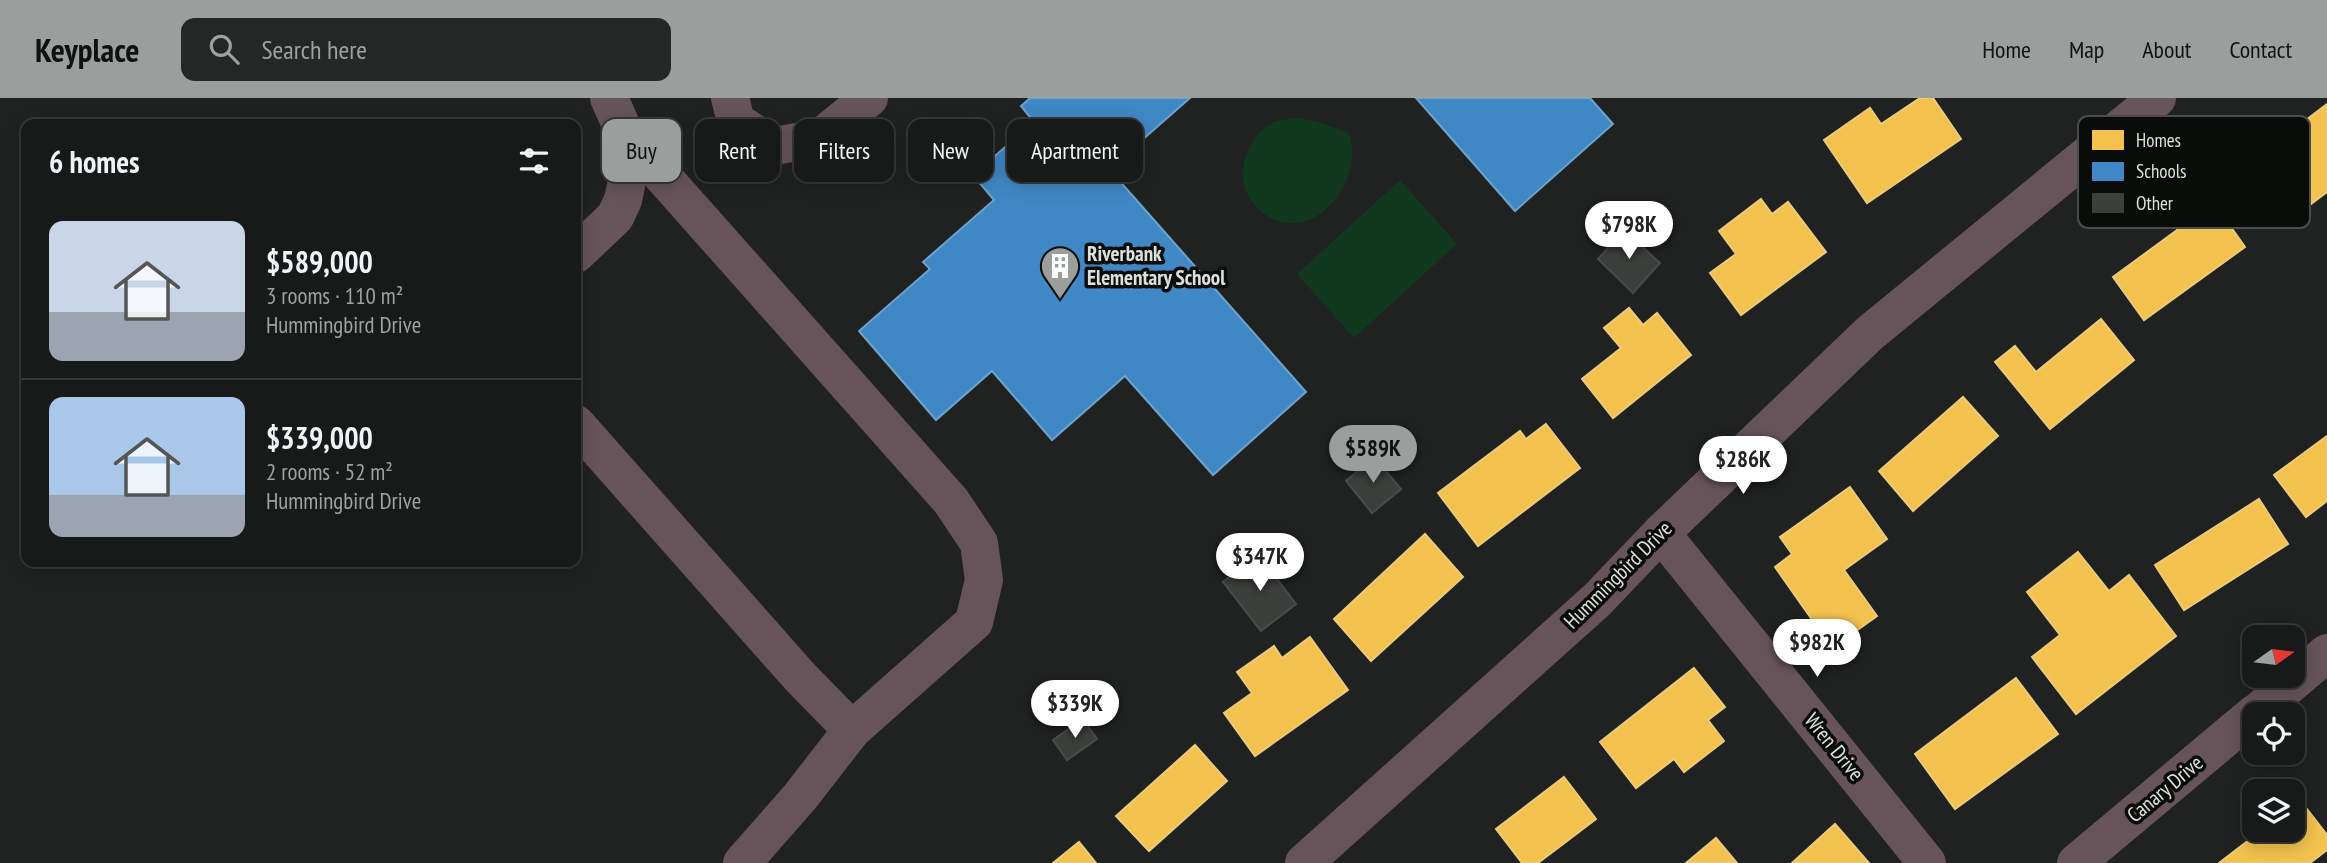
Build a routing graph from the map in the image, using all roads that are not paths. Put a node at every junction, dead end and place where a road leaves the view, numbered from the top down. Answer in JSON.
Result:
{"nodes":[{"id":1,"x":609,"y":98,"type":"edge"},
{"id":2,"x":730,"y":98,"type":"edge"},
{"id":3,"x":869,"y":98,"type":"edge"},
{"id":4,"x":2157,"y":98,"type":"edge"},
{"id":5,"x":2135,"y":116,"type":"edge"},
{"id":6,"x":618,"y":119,"type":"edge"},
{"id":7,"x":2078,"y":163,"type":"edge"},
{"id":8,"x":627,"y":182,"type":"edge"},
{"id":9,"x":668,"y":182,"type":"edge"},
{"id":10,"x":615,"y":217,"type":"junction"},
{"id":11,"x":699,"y":217,"type":"junction"},
{"id":12,"x":581,"y":249,"type":"edge"},
{"id":13,"x":581,"y":430,"type":"edge"},
{"id":14,"x":1661,"y":533,"type":"junction"},
{"id":15,"x":2327,"y":653,"type":"edge"},
{"id":16,"x":2268,"y":702,"type":"edge"},
{"id":17,"x":2242,"y":724,"type":"edge"},
{"id":18,"x":852,"y":730,"type":"junction"},
{"id":19,"x":742,"y":863,"type":"edge"},
{"id":20,"x":1304,"y":863,"type":"edge"},
{"id":21,"x":1927,"y":863,"type":"edge"},
{"id":22,"x":2076,"y":863,"type":"edge"}],
"edges":[{"from":1,"to":6,"type":"street"},
{"from":2,"to":3,"type":"street"},
{"from":4,"to":5,"type":"street","name":"Hummingbird Drive"},
{"from":7,"to":14,"type":"street","name":"Hummingbird Drive"},
{"from":8,"to":10,"type":"street"},
{"from":9,"to":11,"type":"street"},
{"from":10,"to":11,"type":"street"},
{"from":10,"to":12,"type":"street"},
{"from":11,"to":18,"type":"street"},
{"from":13,"to":18,"type":"street"},
{"from":14,"to":20,"type":"street","name":"Hummingbird Drive"},
{"from":14,"to":21,"type":"street","name":"Wren Drive"},
{"from":15,"to":16,"type":"street","name":"Canary Drive"},
{"from":17,"to":22,"type":"street","name":"Canary Drive"},
{"from":18,"to":19,"type":"street"}]}
